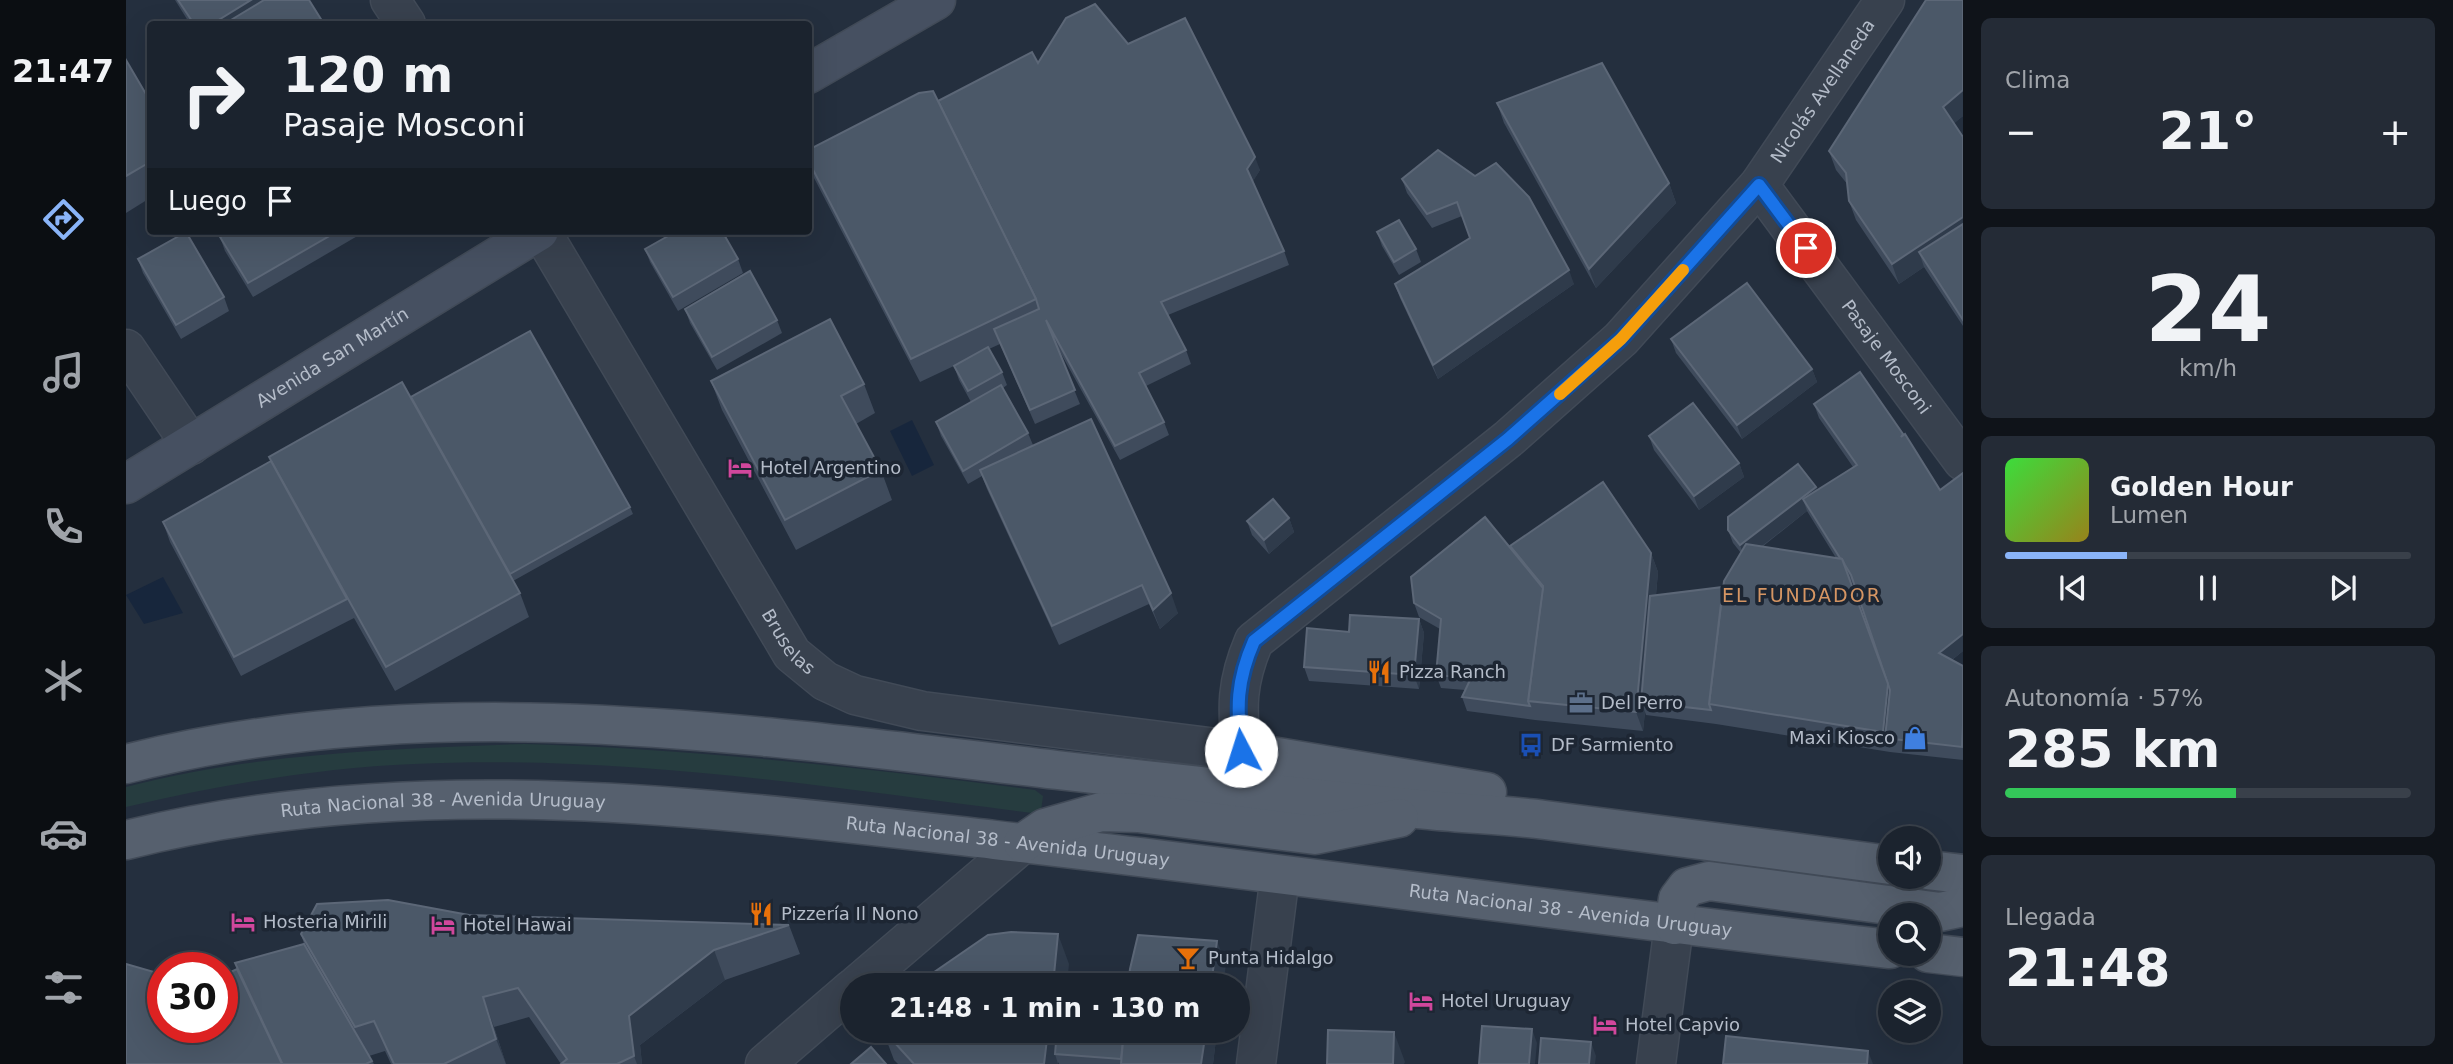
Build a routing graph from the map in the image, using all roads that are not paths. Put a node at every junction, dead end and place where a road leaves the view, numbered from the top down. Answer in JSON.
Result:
{"nodes":[{"id":1,"x":390,"y":0,"type":"edge"},
{"id":2,"x":936,"y":0,"type":"edge"},
{"id":3,"x":1885,"y":0,"type":"edge"},
{"id":4,"x":404,"y":21,"type":"edge"},
{"id":5,"x":812,"y":72,"type":"edge"},
{"id":6,"x":1759,"y":185,"type":"junction"},
{"id":7,"x":533,"y":235,"type":"edge"},
{"id":8,"x":542,"y":235,"type":"edge"},
{"id":9,"x":126,"y":349,"type":"edge"},
{"id":10,"x":191,"y":445,"type":"junction"},
{"id":11,"x":1963,"y":461,"type":"edge"},
{"id":12,"x":126,"y":484,"type":"edge"},
{"id":13,"x":1241,"y":751,"type":"junction"},
{"id":14,"x":126,"y":764,"type":"edge"},
{"id":15,"x":1432,"y":811,"type":"junction"},
{"id":16,"x":1542,"y":820,"type":"junction"},
{"id":17,"x":126,"y":840,"type":"edge"},
{"id":18,"x":1023,"y":843,"type":"junction"},
{"id":19,"x":1878,"y":863,"type":"edge"},
{"id":20,"x":1941,"y":871,"type":"edge"},
{"id":21,"x":1963,"y":874,"type":"edge"},
{"id":22,"x":1280,"y":876,"type":"junction"},
{"id":23,"x":1963,"y":907,"type":"edge"},
{"id":24,"x":1674,"y":925,"type":"junction"},
{"id":25,"x":1878,"y":948,"type":"edge"},
{"id":26,"x":1941,"y":954,"type":"edge"},
{"id":27,"x":1963,"y":957,"type":"edge"},
{"id":28,"x":871,"y":973,"type":"edge"},
{"id":29,"x":840,"y":999,"type":"edge"},
{"id":30,"x":765,"y":1064,"type":"edge"},
{"id":31,"x":1256,"y":1064,"type":"edge"},
{"id":32,"x":1656,"y":1064,"type":"edge"}],
"edges":[{"from":1,"to":4,"type":"street"},
{"from":2,"to":5,"type":"main road"},
{"from":3,"to":6,"type":"street","name":"Nicolás Avellaneda"},
{"from":6,"to":11,"type":"street","name":"Pasaje Mosconi"},
{"from":6,"to":13,"type":"street","name":"Nicolás Avellaneda"},
{"from":7,"to":10,"type":"main road","name":"Avenida San Martín"},
{"from":8,"to":13,"type":"street","name":"Bruselas"},
{"from":9,"to":10,"type":"street"},
{"from":10,"to":12,"type":"main road","name":"Avenida San Martín"},
{"from":13,"to":16,"type":"main road"},
{"from":14,"to":15,"type":"main road"},
{"from":15,"to":16,"type":"main road"},
{"from":15,"to":18,"type":"main road"},
{"from":16,"to":19,"type":"main road"},
{"from":17,"to":18,"type":"main road","name":"Ruta Nacional 38 - Avenida Uruguay"},
{"from":18,"to":22,"type":"main road","name":"Ruta Nacional 38 - Avenida Uruguay"},
{"from":18,"to":28,"type":"street"},
{"from":20,"to":21,"type":"main road"},
{"from":22,"to":24,"type":"main road","name":"Ruta Nacional 38 - Avenida Uruguay"},
{"from":22,"to":31,"type":"street"},
{"from":23,"to":24,"type":"main road"},
{"from":24,"to":25,"type":"main road","name":"Ruta Nacional 38 - Avenida Uruguay"},
{"from":24,"to":32,"type":"street"},
{"from":26,"to":27,"type":"main road"},
{"from":29,"to":30,"type":"street"}]}
